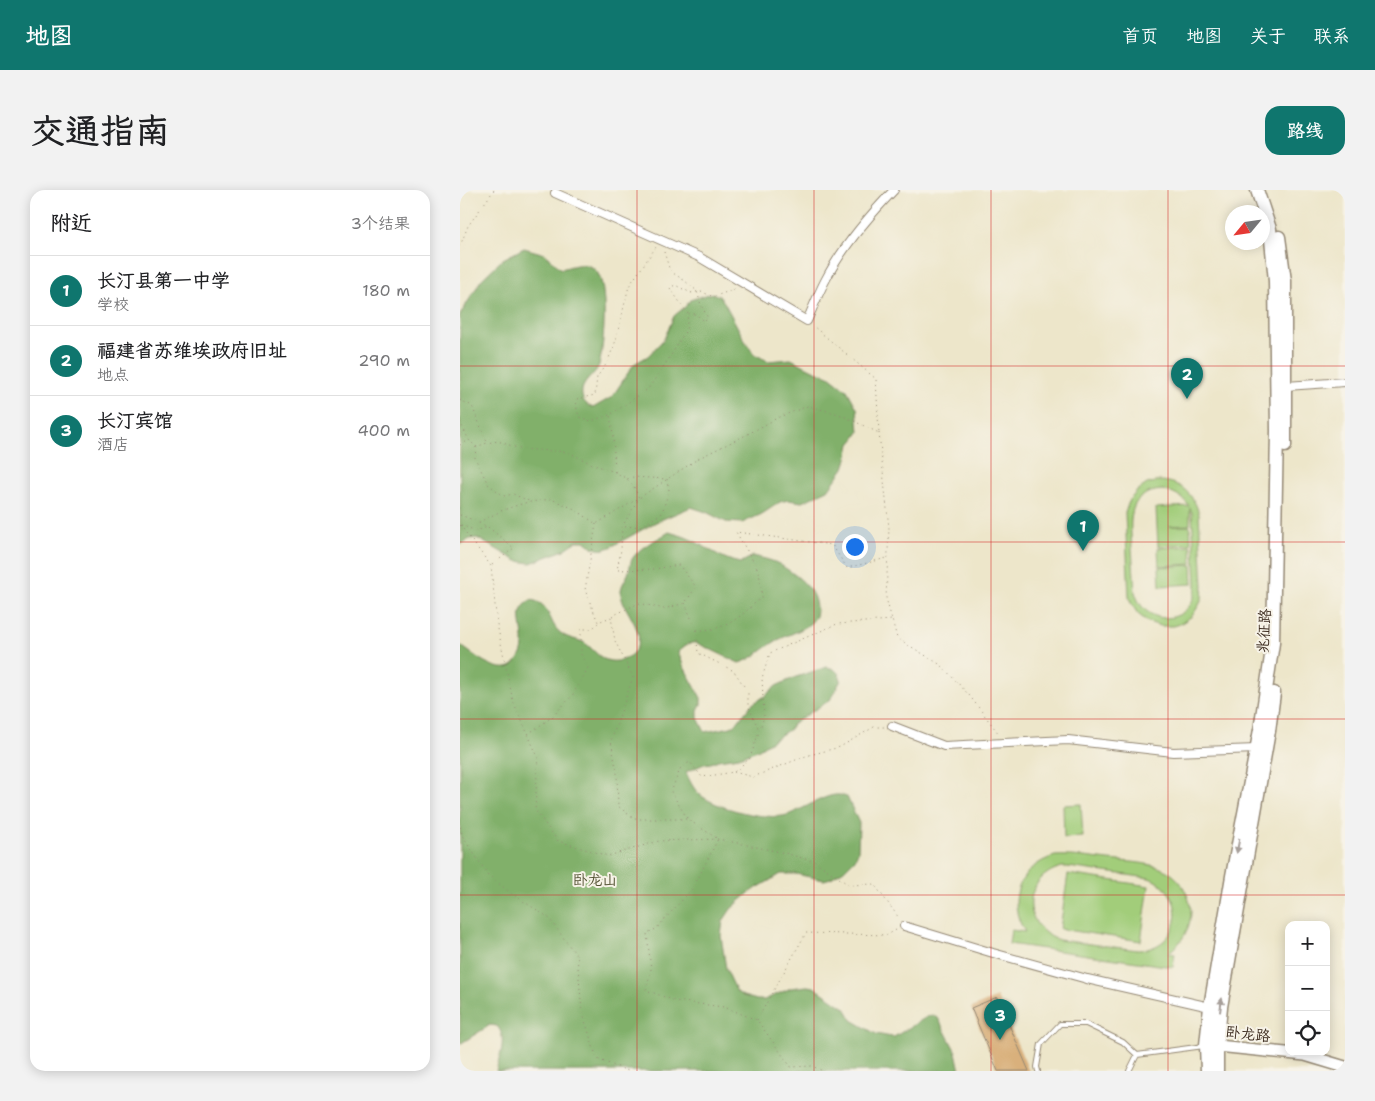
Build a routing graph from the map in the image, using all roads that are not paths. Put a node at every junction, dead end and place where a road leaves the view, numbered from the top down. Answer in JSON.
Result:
{"nodes":[{"id":1,"x":894,"y":190,"type":"edge"},
{"id":2,"x":1257,"y":190,"type":"edge"},
{"id":3,"x":1265,"y":190,"type":"edge"},
{"id":4,"x":555,"y":193,"type":"dead end"},
{"id":5,"x":1345,"y":382,"type":"edge"},
{"id":6,"x":1286,"y":386,"type":"junction"},
{"id":7,"x":892,"y":726,"type":"road end"},
{"id":8,"x":1257,"y":749,"type":"junction"},
{"id":9,"x":904,"y":926,"type":"road end"},
{"id":10,"x":1210,"y":1008,"type":"junction"},
{"id":11,"x":1212,"y":1046,"type":"junction"},
{"id":12,"x":1137,"y":1056,"type":"junction"},
{"id":13,"x":1345,"y":1067,"type":"edge"},
{"id":14,"x":1038,"y":1071,"type":"edge"},
{"id":15,"x":1129,"y":1071,"type":"edge"},
{"id":16,"x":1207,"y":1071,"type":"edge"},
{"id":17,"x":1217,"y":1071,"type":"edge"}],
"edges":[{"from":1,"to":4,"type":"street"},
{"from":2,"to":8,"type":"main road"},
{"from":3,"to":6,"type":"main road","name":"兆征路"},
{"from":5,"to":6,"type":"street"},
{"from":11,"to":6,"type":"main road","name":"兆征路","one_way":true},
{"from":7,"to":8,"type":"street"},
{"from":8,"to":10,"type":"main road","one_way":true},
{"from":9,"to":10,"type":"street"},
{"from":10,"to":11,"type":"main road"},
{"from":11,"to":12,"type":"lane"},
{"from":11,"to":13,"type":"street","name":"卧龙路"},
{"from":11,"to":16,"type":"main road"},
{"from":11,"to":17,"type":"main road","name":"兆征路"},
{"from":12,"to":14,"type":"lane"},
{"from":12,"to":15,"type":"lane"}]}
